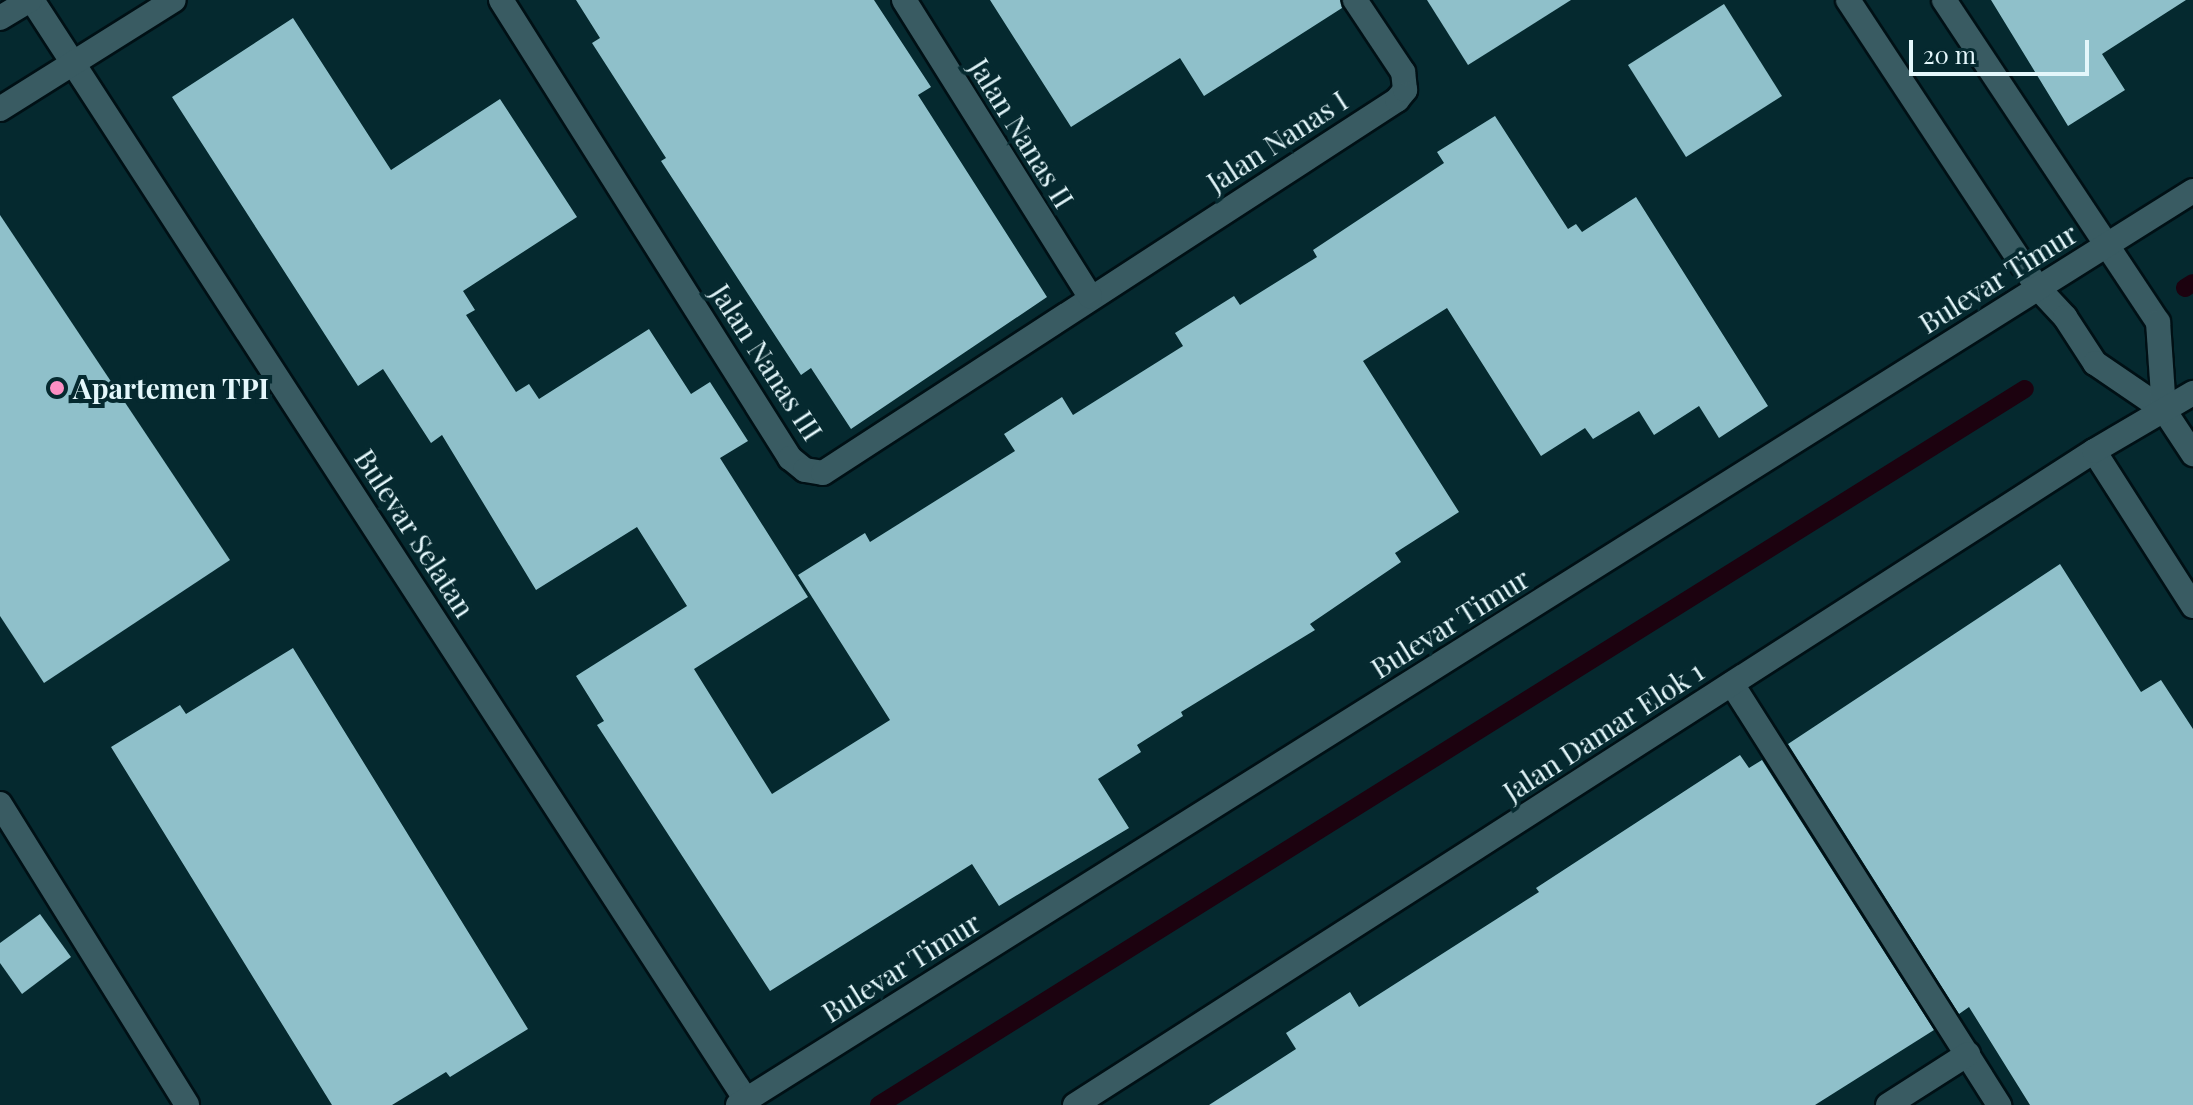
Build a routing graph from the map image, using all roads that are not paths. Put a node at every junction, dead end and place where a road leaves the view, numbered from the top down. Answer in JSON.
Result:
{"nodes":[{"id":1,"x":31,"y":0,"type":"edge"},
{"id":2,"x":174,"y":0,"type":"edge"},
{"id":3,"x":501,"y":0,"type":"edge"},
{"id":4,"x":904,"y":0,"type":"edge"},
{"id":5,"x":1355,"y":0,"type":"edge"},
{"id":6,"x":1848,"y":0,"type":"edge"},
{"id":7,"x":1944,"y":0,"type":"edge"},
{"id":8,"x":0,"y":18,"type":"edge"},
{"id":9,"x":74,"y":63,"type":"junction"},
{"id":10,"x":0,"y":109,"type":"edge"},
{"id":11,"x":2193,"y":191,"type":"edge"},
{"id":12,"x":2105,"y":246,"type":"junction"},
{"id":13,"x":2038,"y":288,"type":"junction"},
{"id":14,"x":1090,"y":297,"type":"junction"},
{"id":15,"x":2193,"y":393,"type":"edge"},
{"id":16,"x":2164,"y":410,"type":"junction"},
{"id":17,"x":2094,"y":451,"type":"junction"},
{"id":18,"x":2193,"y":454,"type":"edge"},
{"id":19,"x":2193,"y":606,"type":"edge"},
{"id":20,"x":1732,"y":684,"type":"junction"},
{"id":21,"x":0,"y":804,"type":"edge"},
{"id":22,"x":1968,"y":1054,"type":"junction"},
{"id":23,"x":742,"y":1102,"type":"edge"},
{"id":24,"x":187,"y":1105,"type":"edge"},
{"id":25,"x":1075,"y":1105,"type":"edge"},
{"id":26,"x":1888,"y":1105,"type":"edge"},
{"id":27,"x":1999,"y":1105,"type":"edge"}],
"edges":[{"from":1,"to":8,"type":"street"},
{"from":1,"to":9,"type":"street","name":"Bulevar Selatan"},
{"from":2,"to":9,"type":"street"},
{"from":3,"to":14,"type":"street","name":"Jalan Nanas III"},
{"from":4,"to":14,"type":"street","name":"Jalan Nanas II"},
{"from":5,"to":14,"type":"street","name":"Jalan Nanas I"},
{"from":6,"to":13,"type":"street"},
{"from":7,"to":12,"type":"street"},
{"from":9,"to":10,"type":"street"},
{"from":9,"to":23,"type":"street","name":"Bulevar Selatan"},
{"from":11,"to":12,"type":"street","name":"Bulevar Timur"},
{"from":12,"to":13,"type":"street","name":"Bulevar Timur"},
{"from":12,"to":16,"type":"street"},
{"from":13,"to":16,"type":"street"},
{"from":13,"to":23,"type":"street","name":"Bulevar Timur"},
{"from":15,"to":16,"type":"street","name":"Jalan Damar Elok 1"},
{"from":16,"to":17,"type":"street","name":"Jalan Damar Elok 1"},
{"from":16,"to":18,"type":"street"},
{"from":17,"to":19,"type":"street"},
{"from":17,"to":20,"type":"street","name":"Jalan Damar Elok 1"},
{"from":20,"to":22,"type":"street"},
{"from":20,"to":25,"type":"street","name":"Jalan Damar Elok 1"},
{"from":21,"to":24,"type":"street"},
{"from":22,"to":26,"type":"street"},
{"from":22,"to":27,"type":"street"}]}
